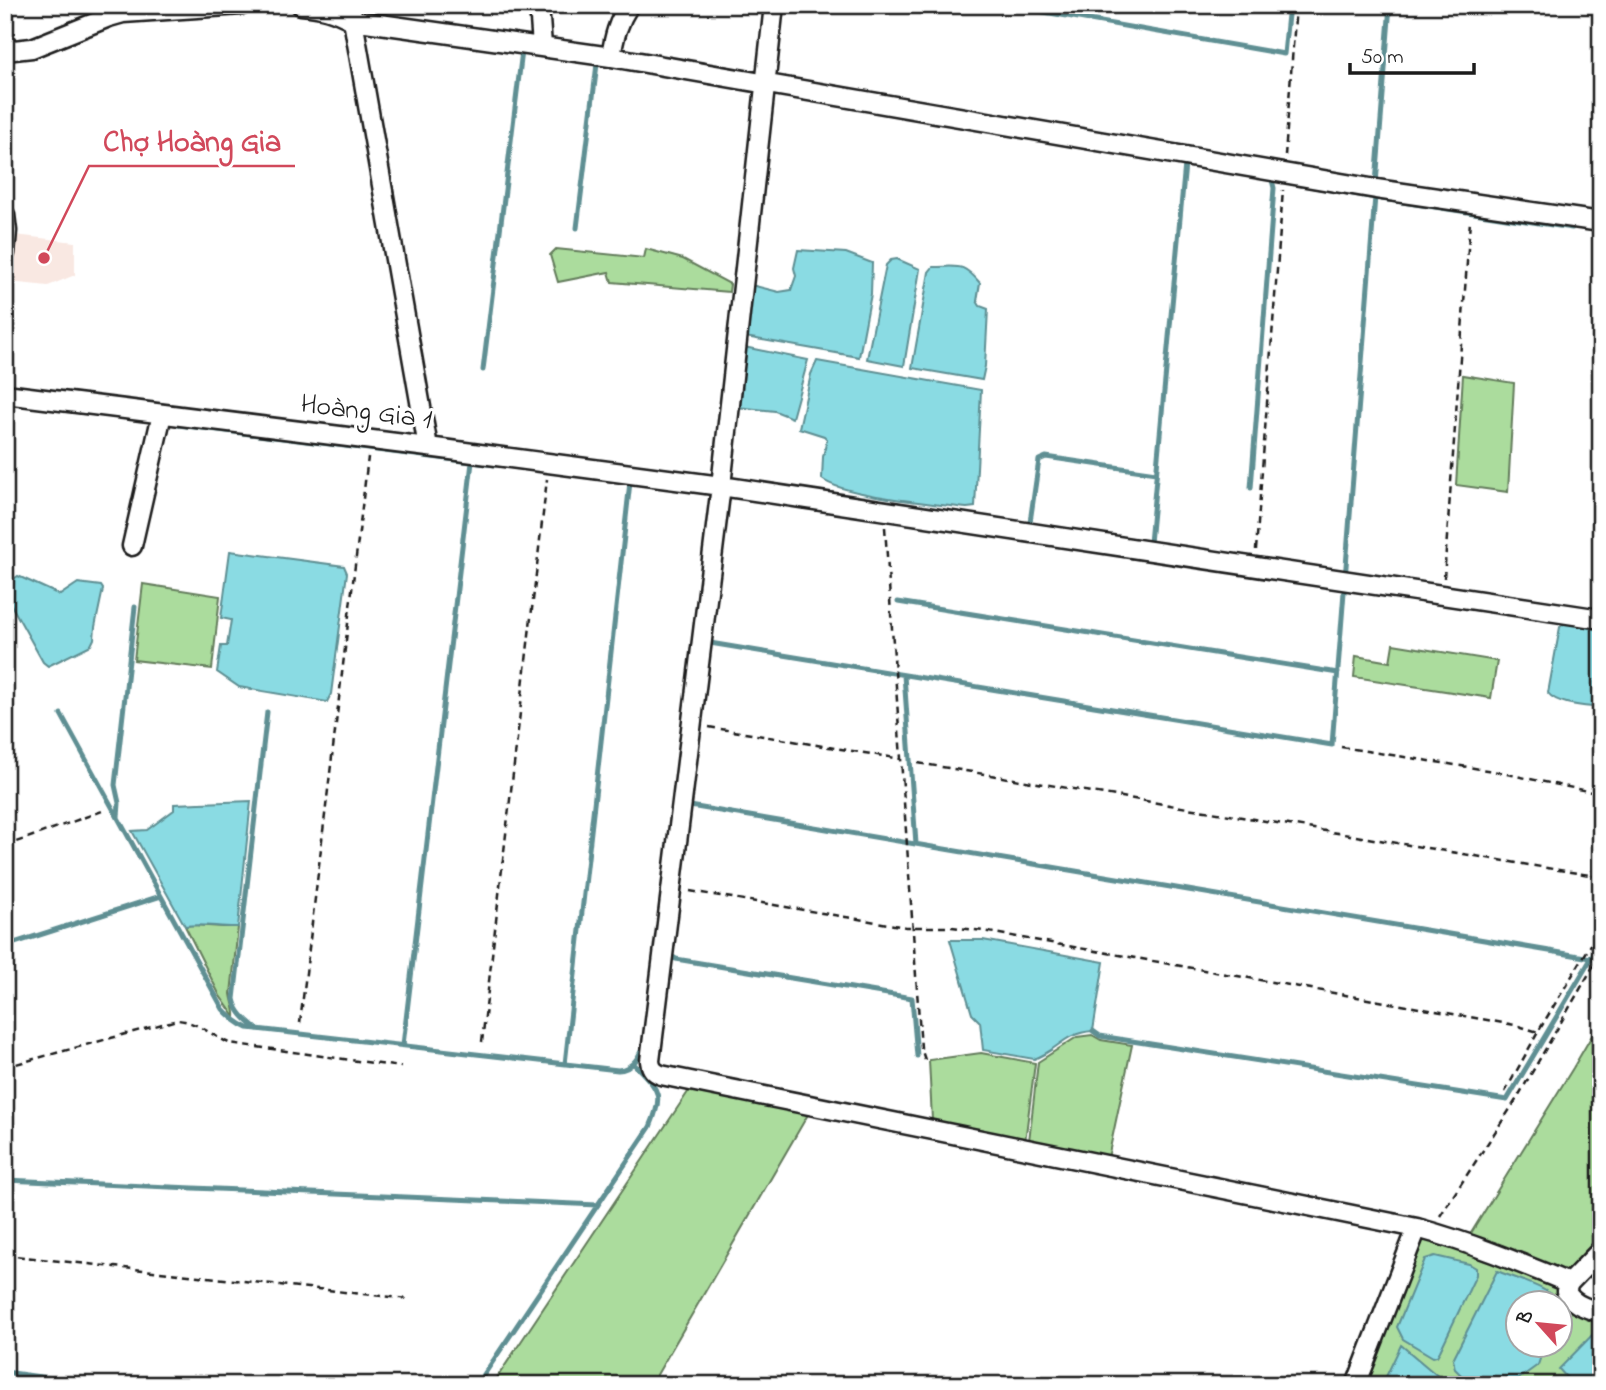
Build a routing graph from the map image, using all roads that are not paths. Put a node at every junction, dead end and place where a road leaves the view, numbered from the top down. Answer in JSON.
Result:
{"nodes":[{"id":1,"x":242,"y":5,"type":"edge"},
{"id":2,"x":301,"y":5,"type":"edge"},
{"id":3,"x":539,"y":5,"type":"edge"},
{"id":4,"x":629,"y":5,"type":"edge"},
{"id":5,"x":774,"y":5,"type":"edge"},
{"id":6,"x":351,"y":13,"type":"edge"},
{"id":7,"x":542,"y":46,"type":"junction"},
{"id":8,"x":5,"y":51,"type":"edge"},
{"id":9,"x":611,"y":57,"type":"junction"},
{"id":10,"x":765,"y":83,"type":"junction"},
{"id":11,"x":5,"y":215,"type":"edge"},
{"id":12,"x":1601,"y":222,"type":"edge"},
{"id":13,"x":5,"y":253,"type":"edge"},
{"id":14,"x":5,"y":394,"type":"edge"},
{"id":15,"x":162,"y":414,"type":"junction"},
{"id":16,"x":428,"y":447,"type":"junction"},
{"id":17,"x":721,"y":486,"type":"junction"},
{"id":18,"x":132,"y":546,"type":"dead end"},
{"id":19,"x":1594,"y":618,"type":"road end"},
{"id":20,"x":1424,"y":1229,"type":"junction"},
{"id":21,"x":1601,"y":1250,"type":"edge"},
{"id":22,"x":1569,"y":1283,"type":"junction"},
{"id":23,"x":1601,"y":1312,"type":"edge"},
{"id":24,"x":1356,"y":1385,"type":"edge"}],
"edges":[{"from":1,"to":8,"type":"street"},
{"from":2,"to":6,"type":"street"},
{"from":3,"to":7,"type":"street"},
{"from":4,"to":9,"type":"street"},
{"from":5,"to":10,"type":"street"},
{"from":6,"to":7,"type":"street"},
{"from":6,"to":16,"type":"street"},
{"from":7,"to":9,"type":"street"},
{"from":9,"to":10,"type":"street"},
{"from":10,"to":12,"type":"street"},
{"from":10,"to":17,"type":"street"},
{"from":11,"to":13,"type":"street"},
{"from":14,"to":15,"type":"street","name":"Hoàng Gia 1"},
{"from":15,"to":16,"type":"street","name":"Hoàng Gia 1"},
{"from":15,"to":18,"type":"street"},
{"from":16,"to":17,"type":"street","name":"Hoàng Gia 1"},
{"from":17,"to":19,"type":"street","name":"Hoàng Gia 1"},
{"from":17,"to":20,"type":"street"},
{"from":20,"to":22,"type":"street"},
{"from":20,"to":24,"type":"street"},
{"from":21,"to":22,"type":"street"},
{"from":22,"to":23,"type":"street"}]}
